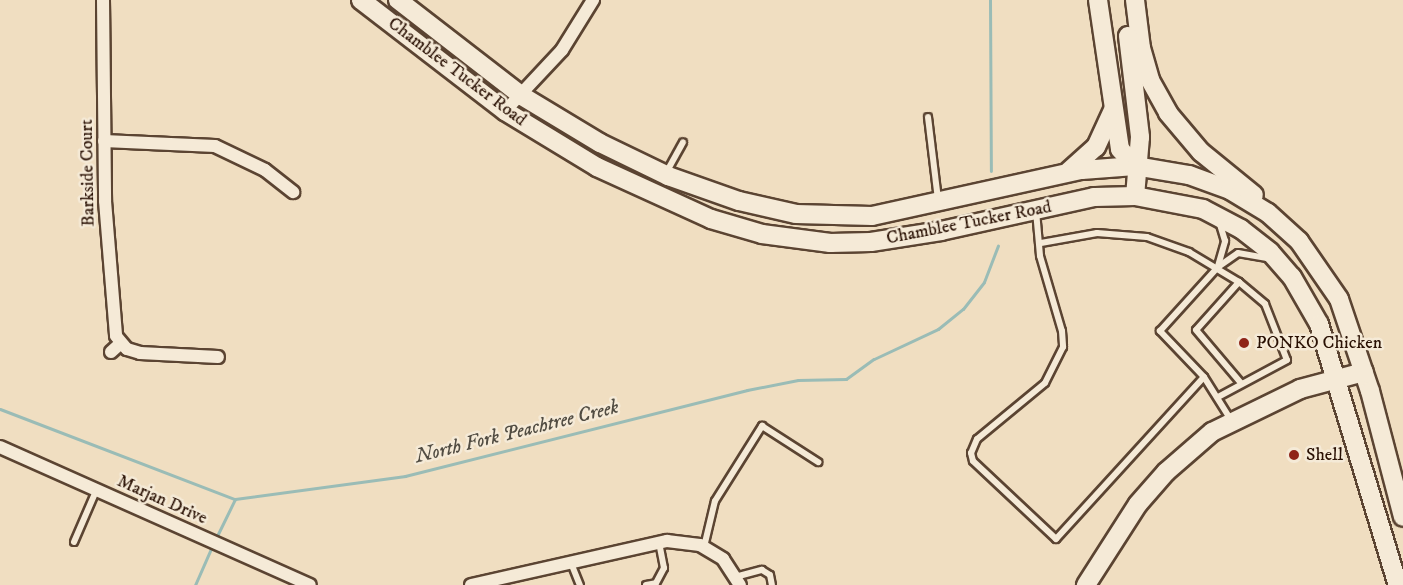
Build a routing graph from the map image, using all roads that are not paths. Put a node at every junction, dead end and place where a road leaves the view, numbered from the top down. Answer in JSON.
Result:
{"nodes":[{"id":1,"x":103,"y":0,"type":"edge"},
{"id":2,"x":361,"y":0,"type":"edge"},
{"id":3,"x":398,"y":0,"type":"edge"},
{"id":4,"x":593,"y":0,"type":"edge"},
{"id":5,"x":1098,"y":0,"type":"edge"},
{"id":6,"x":1122,"y":0,"type":"edge"},
{"id":7,"x":1135,"y":0,"type":"edge"},
{"id":8,"x":522,"y":96,"type":"junction"},
{"id":9,"x":1114,"y":108,"type":"junction"},
{"id":10,"x":505,"y":111,"type":"junction"},
{"id":11,"x":928,"y":117,"type":"dead end"},
{"id":12,"x":104,"y":141,"type":"junction"},
{"id":13,"x":683,"y":142,"type":"dead end"},
{"id":14,"x":1135,"y":166,"type":"junction"},
{"id":15,"x":666,"y":175,"type":"junction"},
{"id":16,"x":1064,"y":175,"type":"junction"},
{"id":17,"x":293,"y":192,"type":"dead end"},
{"id":18,"x":1136,"y":196,"type":"junction"},
{"id":19,"x":939,"y":204,"type":"junction"},
{"id":20,"x":1203,"y":209,"type":"junction"},
{"id":21,"x":1036,"y":210,"type":"junction"},
{"id":22,"x":1268,"y":213,"type":"junction"},
{"id":23,"x":1041,"y":243,"type":"junction"},
{"id":24,"x":1280,"y":263,"type":"junction"},
{"id":25,"x":1218,"y":267,"type":"junction"},
{"id":26,"x":1239,"y":282,"type":"junction"},
{"id":27,"x":121,"y":343,"type":"junction"},
{"id":28,"x":111,"y":352,"type":"dead end"},
{"id":29,"x":218,"y":357,"type":"dead end"},
{"id":30,"x":1364,"y":372,"type":"junction"},
{"id":31,"x":1204,"y":377,"type":"junction"},
{"id":32,"x":1337,"y":378,"type":"junction"},
{"id":33,"x":1241,"y":382,"type":"junction"},
{"id":34,"x":1218,"y":397,"type":"junction"},
{"id":35,"x":1231,"y":420,"type":"junction"},
{"id":36,"x":0,"y":447,"type":"edge"},
{"id":37,"x":818,"y":462,"type":"dead end"},
{"id":38,"x":1400,"y":484,"type":"edge"},
{"id":39,"x":96,"y":491,"type":"junction"},
{"id":40,"x":1403,"y":517,"type":"edge"},
{"id":41,"x":74,"y":542,"type":"dead end"},
{"id":42,"x":659,"y":543,"type":"junction"},
{"id":43,"x":704,"y":547,"type":"junction"},
{"id":44,"x":571,"y":563,"type":"junction"},
{"id":45,"x":737,"y":581,"type":"edge"},
{"id":46,"x":310,"y":585,"type":"edge"},
{"id":47,"x":471,"y":585,"type":"edge"},
{"id":48,"x":579,"y":585,"type":"edge"},
{"id":49,"x":646,"y":585,"type":"edge"},
{"id":50,"x":772,"y":585,"type":"edge"},
{"id":51,"x":1086,"y":585,"type":"edge"},
{"id":52,"x":1398,"y":585,"type":"edge"}],
"edges":[{"from":1,"to":12,"type":"street","name":"Barkside Court"},
{"from":2,"to":10,"type":"main road","name":"Chamblee Tucker Road"},
{"from":3,"to":8,"type":"main road","name":"Chamblee Tucker Road"},
{"from":4,"to":8,"type":"street"},
{"from":5,"to":9,"type":"main road"},
{"from":6,"to":14,"type":"main road"},
{"from":7,"to":22,"type":"main road"},
{"from":8,"to":10,"type":"street"},
{"from":8,"to":15,"type":"main road","name":"Chamblee Tucker Road"},
{"from":9,"to":14,"type":"main road"},
{"from":9,"to":16,"type":"main road"},
{"from":10,"to":21,"type":"main road","name":"Chamblee Tucker Road"},
{"from":11,"to":19,"type":"lane"},
{"from":12,"to":17,"type":"street"},
{"from":12,"to":27,"type":"street","name":"Barkside Court"},
{"from":13,"to":15,"type":"lane"},
{"from":14,"to":16,"type":"main road","name":"Chamblee Tucker Road"},
{"from":14,"to":18,"type":"main road"},
{"from":14,"to":22,"type":"main road","name":"Chamblee Tucker Road"},
{"from":15,"to":19,"type":"main road","name":"Chamblee Tucker Road"},
{"from":16,"to":19,"type":"main road","name":"Chamblee Tucker Road"},
{"from":18,"to":20,"type":"main road","name":"Chamblee Tucker Road"},
{"from":18,"to":21,"type":"main road","name":"Chamblee Tucker Road"},
{"from":20,"to":24,"type":"main road","name":"Chamblee Tucker Road"},
{"from":20,"to":25,"type":"lane"},
{"from":21,"to":23,"type":"lane"},
{"from":22,"to":30,"type":"main road","name":"Chamblee Tucker Road"},
{"from":23,"to":25,"type":"lane"},
{"from":23,"to":31,"type":"lane"},
{"from":24,"to":25,"type":"lane"},
{"from":24,"to":32,"type":"main road","name":"Chamblee Tucker Road"},
{"from":25,"to":26,"type":"lane"},
{"from":25,"to":31,"type":"lane"},
{"from":26,"to":33,"type":"lane"},
{"from":26,"to":33,"type":"lane"},
{"from":27,"to":28,"type":"street"},
{"from":27,"to":29,"type":"street"},
{"from":30,"to":32,"type":"main road"},
{"from":30,"to":38,"type":"main road","name":"Chamblee Tucker Road"},
{"from":31,"to":34,"type":"lane"},
{"from":32,"to":35,"type":"main road"},
{"from":32,"to":52,"type":"main road","name":"Chamblee Tucker Road"},
{"from":33,"to":34,"type":"lane"},
{"from":34,"to":35,"type":"lane"},
{"from":35,"to":51,"type":"main road"},
{"from":36,"to":39,"type":"street","name":"Marjan Drive"},
{"from":37,"to":43,"type":"lane"},
{"from":38,"to":40,"type":"main road","name":"Chamblee Tucker Road"},
{"from":39,"to":41,"type":"lane"},
{"from":39,"to":46,"type":"street","name":"Marjan Drive"},
{"from":42,"to":43,"type":"street"},
{"from":42,"to":44,"type":"street"},
{"from":42,"to":49,"type":"lane"},
{"from":43,"to":45,"type":"street"},
{"from":44,"to":47,"type":"street"},
{"from":44,"to":48,"type":"lane"},
{"from":45,"to":50,"type":"lane"}]}
